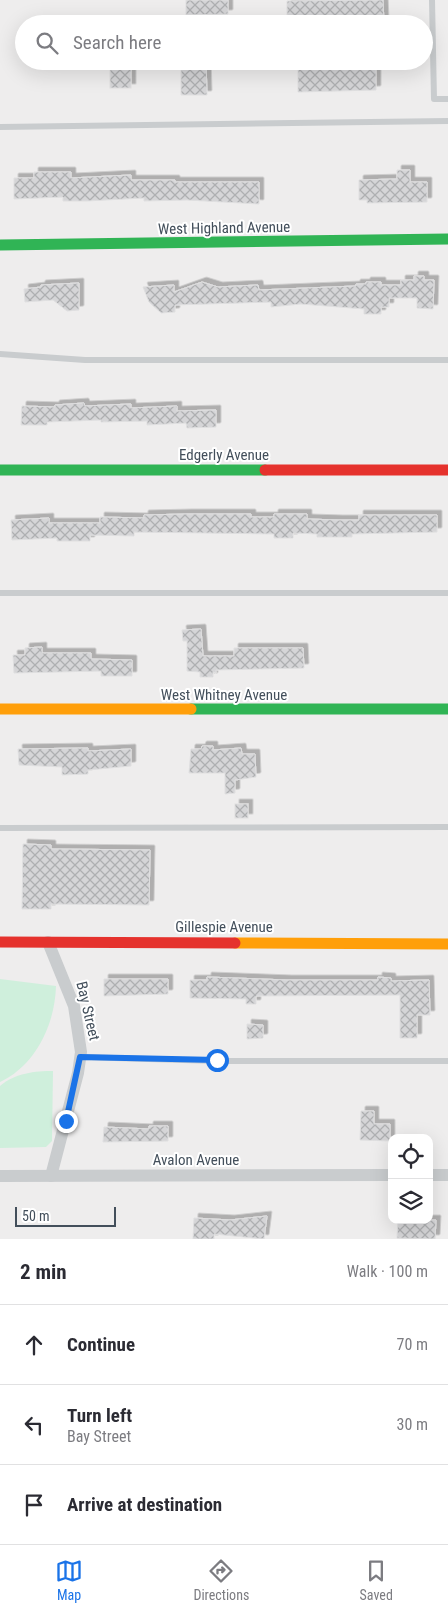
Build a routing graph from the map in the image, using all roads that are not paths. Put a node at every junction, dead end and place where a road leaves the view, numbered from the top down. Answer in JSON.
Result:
{"nodes":[{"id":1,"x":432,"y":0,"type":"edge"},
{"id":2,"x":432,"y":15,"type":"edge"},
{"id":3,"x":433,"y":50,"type":"edge"},
{"id":4,"x":448,"y":99,"type":"edge"},
{"id":5,"x":448,"y":121,"type":"edge"},
{"id":6,"x":0,"y":127,"type":"edge"},
{"id":7,"x":448,"y":239,"type":"edge"},
{"id":8,"x":0,"y":245,"type":"edge"},
{"id":9,"x":0,"y":354,"type":"edge"},
{"id":10,"x":448,"y":360,"type":"edge"},
{"id":11,"x":0,"y":470,"type":"edge"},
{"id":12,"x":448,"y":470,"type":"edge"},
{"id":13,"x":0,"y":593,"type":"edge"},
{"id":14,"x":448,"y":593,"type":"edge"},
{"id":15,"x":448,"y":709,"type":"edge"},
{"id":16,"x":0,"y":710,"type":"edge"},
{"id":17,"x":448,"y":827,"type":"edge"},
{"id":18,"x":0,"y":828,"type":"edge"},
{"id":19,"x":0,"y":942,"type":"edge"},
{"id":20,"x":48,"y":942,"type":"junction"},
{"id":21,"x":448,"y":944,"type":"edge"},
{"id":22,"x":80,"y":1057,"type":"junction"},
{"id":23,"x":448,"y":1060,"type":"edge"},
{"id":24,"x":433,"y":1175,"type":"edge"},
{"id":25,"x":448,"y":1175,"type":"edge"},
{"id":26,"x":0,"y":1176,"type":"edge"},
{"id":27,"x":51,"y":1176,"type":"junction"},
{"id":28,"x":388,"y":1176,"type":"edge"}],
"edges":[{"from":1,"to":2,"type":"lane"},
{"from":3,"to":4,"type":"lane"},
{"from":5,"to":6,"type":"lane"},
{"from":7,"to":8,"type":"street","name":"West Highland Avenue"},
{"from":9,"to":10,"type":"lane"},
{"from":11,"to":12,"type":"street","name":"Edgerly Avenue"},
{"from":13,"to":14,"type":"lane"},
{"from":15,"to":16,"type":"street","name":"West Whitney Avenue"},
{"from":17,"to":18,"type":"lane"},
{"from":19,"to":20,"type":"street","name":"Gillespie Avenue"},
{"from":20,"to":21,"type":"street","name":"Gillespie Avenue"},
{"from":20,"to":22,"type":"street","name":"Bay Street"},
{"from":22,"to":23,"type":"lane"},
{"from":22,"to":27,"type":"street","name":"Bay Street"},
{"from":24,"to":25,"type":"street"},
{"from":26,"to":27,"type":"street","name":"Avalon Avenue"},
{"from":27,"to":28,"type":"street","name":"Avalon Avenue"}]}
